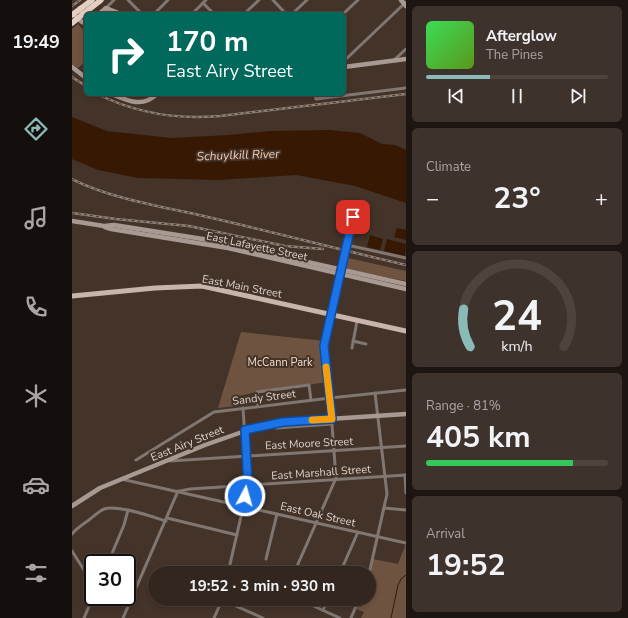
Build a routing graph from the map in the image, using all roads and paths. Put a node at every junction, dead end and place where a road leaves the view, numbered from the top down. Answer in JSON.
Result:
{"nodes":[{"id":1,"x":92,"y":0,"type":"edge"},
{"id":2,"x":102,"y":0,"type":"edge"},
{"id":3,"x":114,"y":0,"type":"edge"},
{"id":4,"x":128,"y":0,"type":"edge"},
{"id":5,"x":168,"y":0,"type":"edge"},
{"id":6,"x":206,"y":0,"type":"edge"},
{"id":7,"x":259,"y":0,"type":"edge"},
{"id":8,"x":273,"y":0,"type":"edge"},
{"id":9,"x":307,"y":0,"type":"edge"},
{"id":10,"x":358,"y":0,"type":"edge"},
{"id":11,"x":203,"y":3,"type":"junction"},
{"id":12,"x":404,"y":3,"type":"edge"},
{"id":13,"x":82,"y":11,"type":"junction"},
{"id":14,"x":103,"y":12,"type":"edge"},
{"id":15,"x":140,"y":12,"type":"edge"},
{"id":16,"x":156,"y":12,"type":"edge"},
{"id":17,"x":194,"y":12,"type":"edge"},
{"id":18,"x":212,"y":12,"type":"edge"},
{"id":19,"x":246,"y":12,"type":"edge"},
{"id":20,"x":284,"y":12,"type":"edge"},
{"id":21,"x":294,"y":12,"type":"edge"},
{"id":22,"x":345,"y":12,"type":"edge"},
{"id":23,"x":72,"y":14,"type":"edge"},
{"id":24,"x":72,"y":23,"type":"edge"},
{"id":25,"x":84,"y":23,"type":"edge"},
{"id":26,"x":406,"y":49,"type":"edge"},
{"id":27,"x":346,"y":59,"type":"edge"},
{"id":28,"x":406,"y":59,"type":"edge"},
{"id":29,"x":394,"y":61,"type":"junction"},
{"id":30,"x":72,"y":67,"type":"edge"},
{"id":31,"x":346,"y":67,"type":"edge"},
{"id":32,"x":84,"y":76,"type":"edge"},
{"id":33,"x":406,"y":88,"type":"edge"},
{"id":34,"x":346,"y":95,"type":"edge"},
{"id":35,"x":119,"y":96,"type":"edge"},
{"id":36,"x":156,"y":96,"type":"edge"},
{"id":37,"x":315,"y":96,"type":"edge"},
{"id":38,"x":341,"y":96,"type":"edge"},
{"id":39,"x":353,"y":217,"type":"dead end"},
{"id":40,"x":72,"y":222,"type":"edge"},
{"id":41,"x":347,"y":244,"type":"junction"},
{"id":42,"x":406,"y":258,"type":"edge"},
{"id":43,"x":341,"y":272,"type":"junction"},
{"id":44,"x":406,"y":284,"type":"edge"},
{"id":45,"x":406,"y":289,"type":"edge"},
{"id":46,"x":72,"y":296,"type":"edge"},
{"id":47,"x":332,"y":315,"type":"junction"},
{"id":48,"x":358,"y":321,"type":"junction"},
{"id":49,"x":406,"y":330,"type":"edge"},
{"id":50,"x":353,"y":341,"type":"junction"},
{"id":51,"x":366,"y":344,"type":"dead end"},
{"id":52,"x":352,"y":348,"type":"dead end"},
{"id":53,"x":406,"y":390,"type":"edge"},
{"id":54,"x":375,"y":394,"type":"junction"},
{"id":55,"x":330,"y":398,"type":"junction"},
{"id":56,"x":311,"y":400,"type":"junction"},
{"id":57,"x":258,"y":406,"type":"junction"},
{"id":58,"x":243,"y":408,"type":"junction"},
{"id":59,"x":406,"y":414,"type":"edge"},
{"id":60,"x":378,"y":416,"type":"junction"},
{"id":61,"x":332,"y":422,"type":"junction"},
{"id":62,"x":245,"y":430,"type":"junction"},
{"id":63,"x":406,"y":446,"type":"edge"},
{"id":64,"x":382,"y":447,"type":"junction"},
{"id":65,"x":334,"y":450,"type":"junction"},
{"id":66,"x":246,"y":456,"type":"junction"},
{"id":67,"x":136,"y":460,"type":"dead end"},
{"id":68,"x":166,"y":461,"type":"junction"},
{"id":69,"x":405,"y":475,"type":"edge"},
{"id":70,"x":385,"y":477,"type":"junction"},
{"id":71,"x":120,"y":479,"type":"junction"},
{"id":72,"x":335,"y":480,"type":"junction"},
{"id":73,"x":248,"y":486,"type":"junction"},
{"id":74,"x":178,"y":491,"type":"junction"},
{"id":75,"x":406,"y":493,"type":"edge"},
{"id":76,"x":72,"y":506,"type":"edge"},
{"id":77,"x":243,"y":506,"type":"junction"},
{"id":78,"x":384,"y":508,"type":"junction"},
{"id":79,"x":128,"y":510,"type":"junction"},
{"id":80,"x":406,"y":510,"type":"edge"},
{"id":81,"x":277,"y":514,"type":"junction"},
{"id":82,"x":166,"y":520,"type":"junction"},
{"id":83,"x":316,"y":523,"type":"junction"},
{"id":84,"x":358,"y":532,"type":"junction"},
{"id":85,"x":72,"y":534,"type":"edge"},
{"id":86,"x":237,"y":535,"type":"junction"},
{"id":87,"x":377,"y":537,"type":"junction"},
{"id":88,"x":406,"y":543,"type":"edge"},
{"id":89,"x":72,"y":552,"type":"edge"},
{"id":90,"x":112,"y":554,"type":"edge"},
{"id":91,"x":266,"y":559,"type":"dead end"},
{"id":92,"x":230,"y":566,"type":"edge"},
{"id":93,"x":297,"y":566,"type":"edge"},
{"id":94,"x":343,"y":566,"type":"edge"},
{"id":95,"x":371,"y":566,"type":"edge"},
{"id":96,"x":84,"y":570,"type":"edge"},
{"id":97,"x":89,"y":606,"type":"edge"},
{"id":98,"x":219,"y":606,"type":"edge"},
{"id":99,"x":235,"y":606,"type":"edge"},
{"id":100,"x":314,"y":606,"type":"edge"},
{"id":101,"x":325,"y":606,"type":"edge"},
{"id":102,"x":356,"y":606,"type":"edge"},
{"id":103,"x":323,"y":610,"type":"junction"},
{"id":104,"x":84,"y":618,"type":"edge"},
{"id":105,"x":123,"y":618,"type":"edge"},
{"id":106,"x":214,"y":618,"type":"edge"},
{"id":107,"x":262,"y":618,"type":"edge"},
{"id":108,"x":340,"y":618,"type":"edge"},
{"id":109,"x":351,"y":618,"type":"edge"}],
"edges":[{"from":1,"to":13,"type":"highway"},
{"from":2,"to":13,"type":"highway"},
{"from":3,"to":14,"type":"street"},
{"from":4,"to":15,"type":"street"},
{"from":5,"to":16,"type":"street"},
{"from":6,"to":11,"type":"street"},
{"from":7,"to":19,"type":"street"},
{"from":8,"to":20,"type":"street"},
{"from":9,"to":21,"type":"street"},
{"from":10,"to":22,"type":"street"},
{"from":11,"to":17,"type":"street"},
{"from":11,"to":18,"type":"street"},
{"from":12,"to":27,"type":"street"},
{"from":13,"to":23,"type":"highway","bridge":true},
{"from":13,"to":24,"type":"highway","bridge":true},
{"from":23,"to":25,"type":"main road"},
{"from":26,"to":29,"type":"street"},
{"from":28,"to":29,"type":"main road"},
{"from":29,"to":31,"type":"main road"},
{"from":30,"to":32,"type":"main road"},
{"from":33,"to":34,"type":"street"},
{"from":35,"to":36,"type":"main road"},
{"from":37,"to":38,"type":"street"},
{"from":39,"to":41,"type":"street"},
{"from":40,"to":43,"type":"main road","name":"East Lafayette Street"},
{"from":41,"to":42,"type":"street"},
{"from":41,"to":43,"type":"street"},
{"from":43,"to":44,"type":"main road","name":"East Lafayette Street"},
{"from":43,"to":45,"type":"main road","name":"East Lafayette Street"},
{"from":43,"to":47,"type":"street"},
{"from":46,"to":47,"type":"main road","name":"East Main Street"},
{"from":47,"to":48,"type":"main road","name":"East Main Street"},
{"from":47,"to":55,"type":"street"},
{"from":48,"to":49,"type":"main road","name":"East Main Street"},
{"from":48,"to":50,"type":"street"},
{"from":50,"to":51,"type":"street"},
{"from":50,"to":52,"type":"street"},
{"from":53,"to":54,"type":"street","name":"Sandy Street"},
{"from":54,"to":55,"type":"street","name":"Sandy Street"},
{"from":54,"to":60,"type":"street"},
{"from":55,"to":56,"type":"street","name":"Sandy Street"},
{"from":55,"to":61,"type":"street"},
{"from":56,"to":57,"type":"street","name":"Sandy Street"},
{"from":56,"to":57,"type":"street"},
{"from":57,"to":58,"type":"street","name":"Sandy Street"},
{"from":58,"to":62,"type":"street"},
{"from":58,"to":67,"type":"street","name":"Sandy Street"},
{"from":59,"to":60,"type":"main road","name":"East Airy Street"},
{"from":60,"to":61,"type":"main road","name":"East Airy Street"},
{"from":60,"to":64,"type":"street"},
{"from":61,"to":62,"type":"main road","name":"East Airy Street"},
{"from":61,"to":65,"type":"street"},
{"from":62,"to":66,"type":"street"},
{"from":62,"to":68,"type":"main road","name":"East Airy Street"},
{"from":63,"to":64,"type":"street","name":"East Moore Street"},
{"from":64,"to":65,"type":"street","name":"East Moore Street"},
{"from":64,"to":70,"type":"street"},
{"from":65,"to":66,"type":"street","name":"East Moore Street"},
{"from":65,"to":72,"type":"street"},
{"from":66,"to":68,"type":"street","name":"East Moore Street"},
{"from":66,"to":73,"type":"street"},
{"from":68,"to":71,"type":"main road","name":"East Airy Street"},
{"from":69,"to":70,"type":"street","name":"East Marshall Street"},
{"from":69,"to":75,"type":"street"},
{"from":70,"to":72,"type":"street","name":"East Marshall Street"},
{"from":70,"to":78,"type":"street"},
{"from":71,"to":74,"type":"street","name":"East Marshall Street"},
{"from":71,"to":76,"type":"main road"},
{"from":72,"to":73,"type":"street","name":"East Marshall Street"},
{"from":72,"to":83,"type":"street"},
{"from":73,"to":74,"type":"street","name":"East Marshall Street"},
{"from":73,"to":77,"type":"street"},
{"from":74,"to":77,"type":"street","name":"East Oak Street"},
{"from":74,"to":82,"type":"street"},
{"from":77,"to":81,"type":"street","name":"East Oak Street"},
{"from":77,"to":86,"type":"street"},
{"from":78,"to":80,"type":"street"},
{"from":78,"to":87,"type":"street"},
{"from":79,"to":82,"type":"street"},
{"from":79,"to":85,"type":"street"},
{"from":79,"to":90,"type":"street"},
{"from":81,"to":83,"type":"street","name":"East Oak Street"},
{"from":81,"to":91,"type":"street"},
{"from":82,"to":86,"type":"street"},
{"from":82,"to":105,"type":"street"},
{"from":83,"to":84,"type":"street","name":"East Oak Street"},
{"from":83,"to":93,"type":"street"},
{"from":84,"to":87,"type":"street","name":"East Oak Street"},
{"from":84,"to":94,"type":"street"},
{"from":86,"to":92,"type":"street"},
{"from":87,"to":88,"type":"street","name":"East Oak Street"},
{"from":87,"to":95,"type":"street"},
{"from":89,"to":96,"type":"street"},
{"from":97,"to":104,"type":"street"},
{"from":98,"to":106,"type":"street"},
{"from":99,"to":107,"type":"street"},
{"from":100,"to":103,"type":"street"},
{"from":101,"to":103,"type":"street"},
{"from":102,"to":109,"type":"street"},
{"from":103,"to":108,"type":"street"}]}
